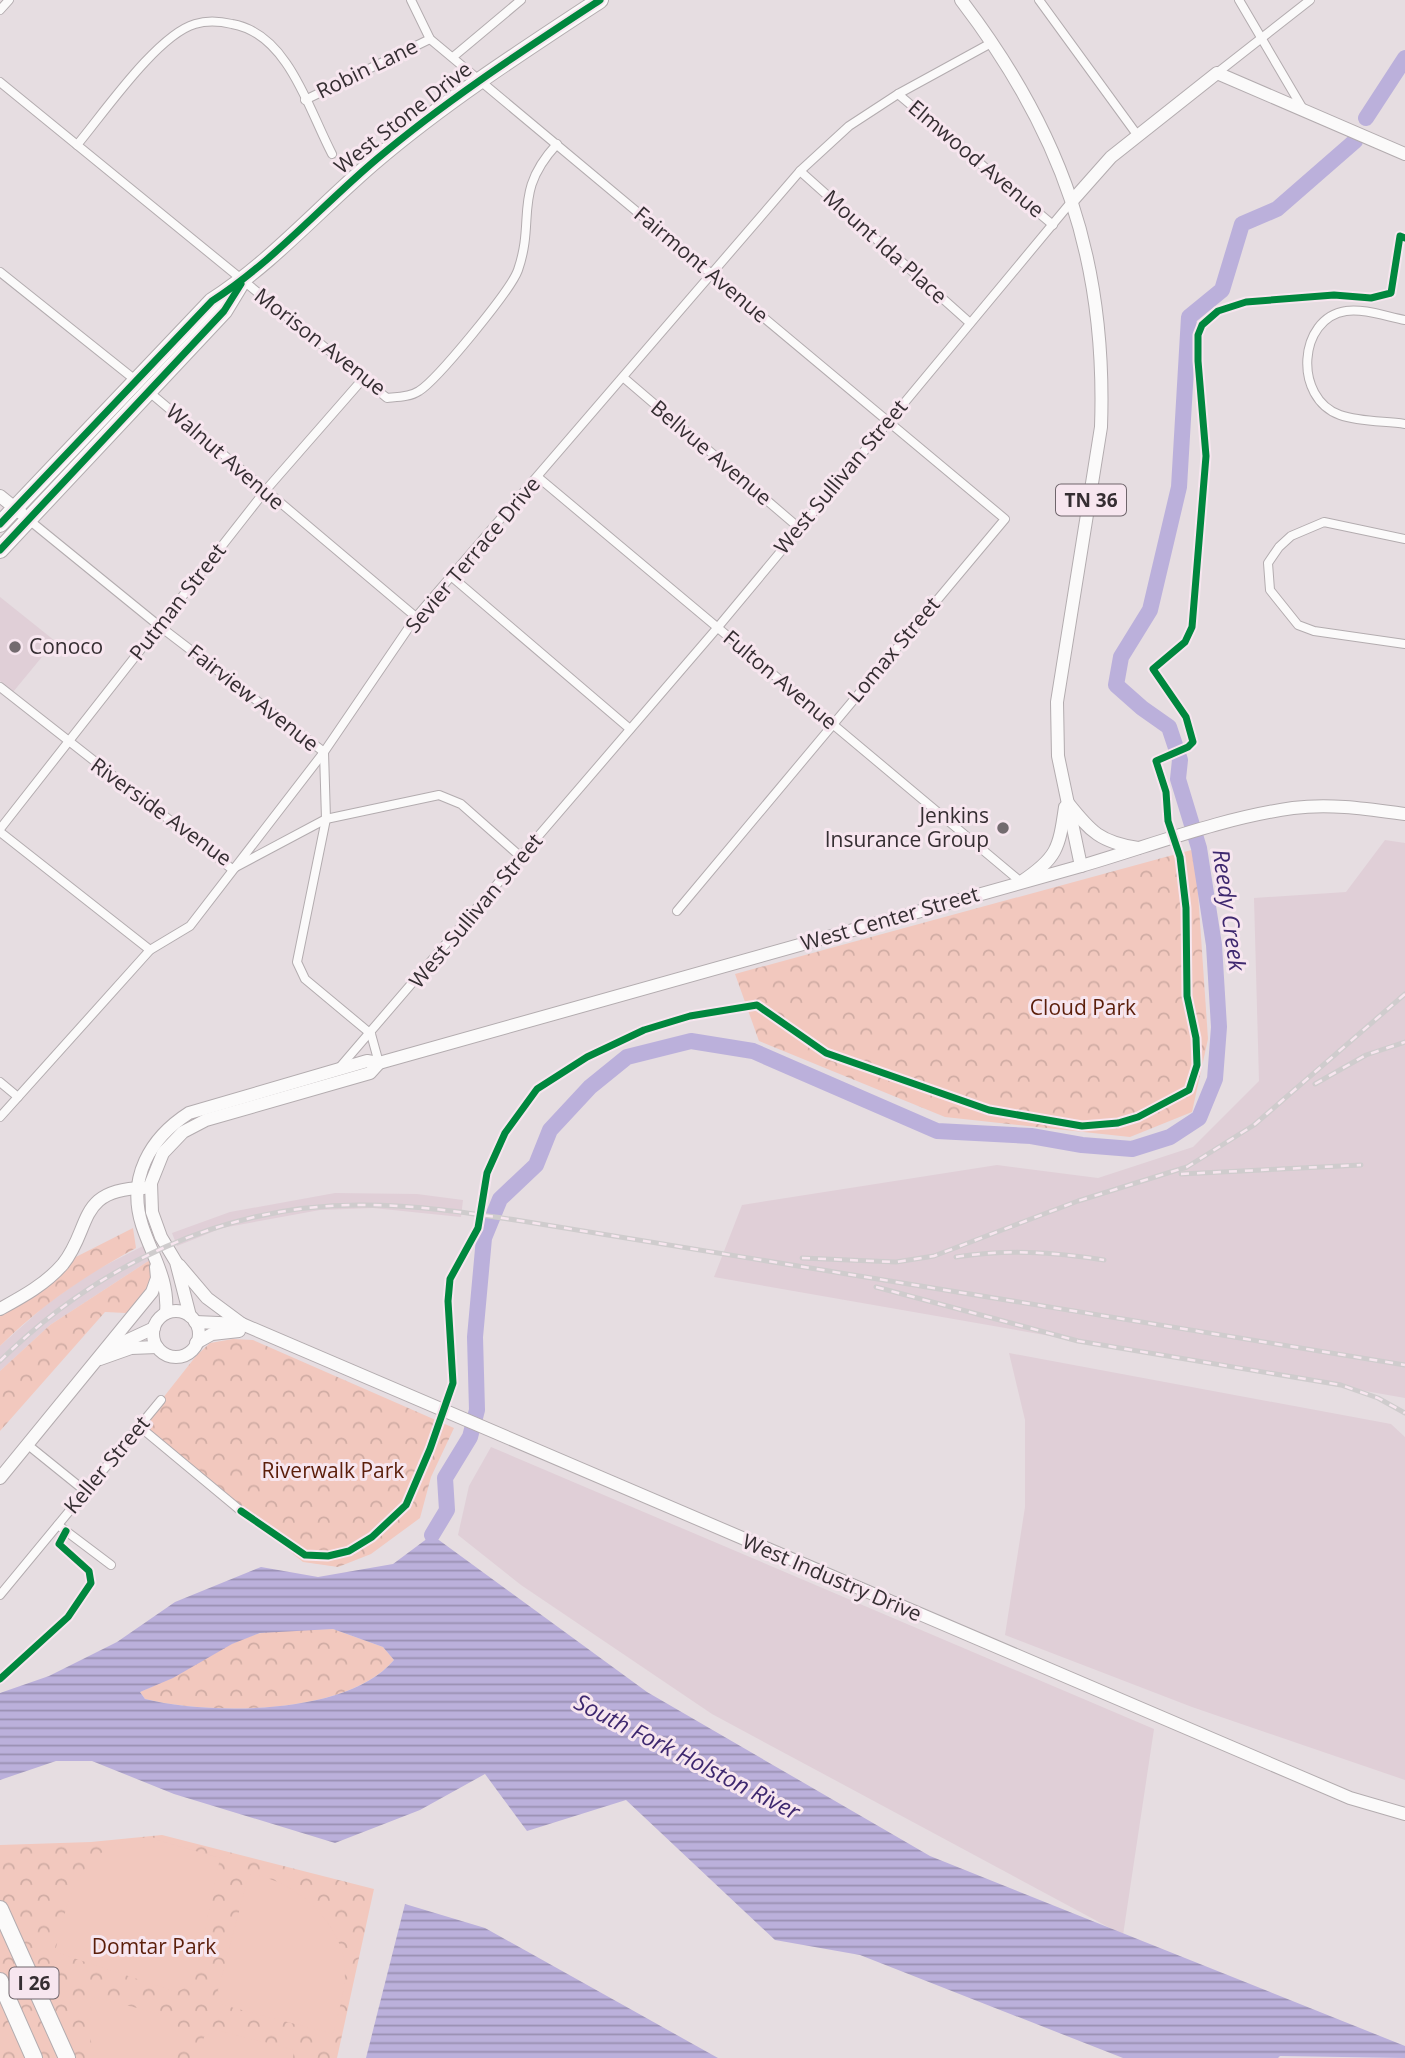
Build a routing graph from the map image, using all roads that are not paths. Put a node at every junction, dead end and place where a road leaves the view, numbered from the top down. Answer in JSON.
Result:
{"nodes":[{"id":1,"x":9,"y":0,"type":"edge"},
{"id":2,"x":411,"y":0,"type":"edge"},
{"id":3,"x":521,"y":0,"type":"edge"},
{"id":4,"x":600,"y":0,"type":"edge"},
{"id":5,"x":961,"y":0,"type":"edge"},
{"id":6,"x":1039,"y":0,"type":"edge"},
{"id":7,"x":1239,"y":0,"type":"edge"},
{"id":8,"x":1310,"y":0,"type":"edge"},
{"id":9,"x":0,"y":10,"type":"edge"},
{"id":10,"x":430,"y":39,"type":"junction"},
{"id":11,"x":1260,"y":39,"type":"junction"},
{"id":12,"x":993,"y":42,"type":"junction"},
{"id":13,"x":453,"y":57,"type":"junction"},
{"id":14,"x":1217,"y":73,"type":"junction"},
{"id":15,"x":479,"y":79,"type":"junction"},
{"id":16,"x":0,"y":82,"type":"edge"},
{"id":17,"x":898,"y":94,"type":"junction"},
{"id":18,"x":305,"y":100,"type":"junction"},
{"id":19,"x":1303,"y":109,"type":"junction"},
{"id":20,"x":1138,"y":136,"type":"junction"},
{"id":21,"x":556,"y":144,"type":"junction"},
{"id":22,"x":77,"y":145,"type":"junction"},
{"id":23,"x":332,"y":154,"type":"dead end"},
{"id":24,"x":1405,"y":154,"type":"edge"},
{"id":25,"x":800,"y":172,"type":"junction"},
{"id":26,"x":1073,"y":201,"type":"junction"},
{"id":27,"x":1054,"y":225,"type":"junction"},
{"id":28,"x":0,"y":272,"type":"edge"},
{"id":29,"x":711,"y":272,"type":"junction"},
{"id":30,"x":242,"y":281,"type":"junction"},
{"id":31,"x":1405,"y":320,"type":"edge"},
{"id":32,"x":970,"y":323,"type":"junction"},
{"id":33,"x":624,"y":378,"type":"junction"},
{"id":34,"x":135,"y":379,"type":"junction"},
{"id":35,"x":362,"y":380,"type":"junction"},
{"id":36,"x":149,"y":392,"type":"junction"},
{"id":37,"x":888,"y":422,"type":"junction"},
{"id":38,"x":1405,"y":424,"type":"edge"},
{"id":39,"x":539,"y":478,"type":"junction"},
{"id":40,"x":265,"y":491,"type":"junction"},
{"id":41,"x":0,"y":496,"type":"edge"},
{"id":42,"x":15,"y":508,"type":"junction"},
{"id":43,"x":1005,"y":519,"type":"joint"},
{"id":44,"x":29,"y":520,"type":"junction"},
{"id":45,"x":0,"y":524,"type":"edge"},
{"id":46,"x":798,"y":527,"type":"junction"},
{"id":47,"x":1405,"y":539,"type":"edge"},
{"id":48,"x":0,"y":550,"type":"edge"},
{"id":49,"x":452,"y":576,"type":"junction"},
{"id":50,"x":416,"y":617,"type":"junction"},
{"id":51,"x":158,"y":625,"type":"junction"},
{"id":52,"x":718,"y":627,"type":"junction"},
{"id":53,"x":1405,"y":644,"type":"edge"},
{"id":54,"x":0,"y":687,"type":"edge"},
{"id":55,"x":832,"y":724,"type":"junction"},
{"id":56,"x":630,"y":729,"type":"junction"},
{"id":57,"x":69,"y":744,"type":"junction"},
{"id":58,"x":324,"y":752,"type":"junction"},
{"id":59,"x":1066,"y":800,"type":"junction"},
{"id":60,"x":1405,"y":814,"type":"edge"},
{"id":61,"x":326,"y":819,"type":"junction"},
{"id":62,"x":0,"y":831,"type":"edge"},
{"id":63,"x":1142,"y":849,"type":"junction"},
{"id":64,"x":520,"y":857,"type":"junction"},
{"id":65,"x":1081,"y":866,"type":"junction"},
{"id":66,"x":232,"y":869,"type":"junction"},
{"id":67,"x":1021,"y":882,"type":"junction"},
{"id":68,"x":677,"y":911,"type":"dead end"},
{"id":69,"x":150,"y":950,"type":"junction"},
{"id":70,"x":371,"y":1034,"type":"junction"},
{"id":71,"x":379,"y":1063,"type":"junction"},
{"id":72,"x":338,"y":1069,"type":"junction"},
{"id":73,"x":0,"y":1082,"type":"edge"},
{"id":74,"x":18,"y":1097,"type":"junction"},
{"id":75,"x":0,"y":1116,"type":"edge"},
{"id":76,"x":144,"y":1188,"type":"junction"},
{"id":77,"x":156,"y":1259,"type":"junction"},
{"id":78,"x":176,"y":1262,"type":"junction"},
{"id":79,"x":0,"y":1310,"type":"edge"},
{"id":80,"x":166,"y":1313,"type":"junction"},
{"id":81,"x":193,"y":1319,"type":"junction"},
{"id":82,"x":242,"y":1324,"type":"junction"},
{"id":83,"x":154,"y":1328,"type":"junction"},
{"id":84,"x":262,"y":1333,"type":"junction"},
{"id":85,"x":196,"y":1343,"type":"junction"},
{"id":86,"x":157,"y":1347,"type":"junction"},
{"id":87,"x":103,"y":1355,"type":"junction"},
{"id":88,"x":161,"y":1400,"type":"dead end"},
{"id":89,"x":140,"y":1427,"type":"junction"},
{"id":90,"x":28,"y":1445,"type":"junction"},
{"id":91,"x":0,"y":1478,"type":"edge"},
{"id":92,"x":85,"y":1491,"type":"junction"},
{"id":93,"x":241,"y":1511,"type":"dead end"},
{"id":94,"x":58,"y":1525,"type":"junction"},
{"id":95,"x":111,"y":1565,"type":"dead end"},
{"id":96,"x":0,"y":1595,"type":"edge"},
{"id":97,"x":1405,"y":1814,"type":"edge"},
{"id":98,"x":0,"y":1909,"type":"edge"},
{"id":99,"x":0,"y":1981,"type":"edge"},
{"id":100,"x":34,"y":2058,"type":"edge"},
{"id":101,"x":67,"y":2058,"type":"edge"}],
"edges":[{"from":1,"to":9,"type":"street"},
{"from":2,"to":10,"type":"street","name":"Fairmont Avenue"},
{"from":3,"to":13,"type":"street"},
{"from":4,"to":15,"type":"highway","name":"West Stone Drive"},
{"from":5,"to":12,"type":"main road","number":"TN 36"},
{"from":6,"to":20,"type":"street"},
{"from":7,"to":11,"type":"street"},
{"from":8,"to":11,"type":"street"},
{"from":10,"to":13,"type":"street","name":"Fairmont Avenue"},
{"from":10,"to":18,"type":"street","name":"Robin Lane"},
{"from":11,"to":14,"type":"street"},
{"from":11,"to":19,"type":"street"},
{"from":12,"to":17,"type":"street","name":"Sevier Terrace Drive"},
{"from":12,"to":26,"type":"main road","number":"TN 36"},
{"from":13,"to":15,"type":"street","name":"Fairmont Avenue"},
{"from":14,"to":19,"type":"main road"},
{"from":14,"to":20,"type":"main road","name":"West Sullivan Street"},
{"from":15,"to":21,"type":"street","name":"Fairmont Avenue"},
{"from":15,"to":30,"type":"highway","name":"West Stone Drive"},
{"from":16,"to":22,"type":"street","name":"Morison Avenue"},
{"from":17,"to":25,"type":"street","name":"Sevier Terrace Drive"},
{"from":17,"to":27,"type":"street","name":"Elmwood Avenue"},
{"from":18,"to":22,"type":"street"},
{"from":18,"to":23,"type":"street"},
{"from":19,"to":24,"type":"main road"},
{"from":20,"to":26,"type":"main road","name":"West Sullivan Street"},
{"from":21,"to":29,"type":"street","name":"Fairmont Avenue"},
{"from":21,"to":35,"type":"street","name":"Morison Avenue"},
{"from":22,"to":30,"type":"street","name":"Morison Avenue"},
{"from":25,"to":29,"type":"street","name":"Sevier Terrace Drive"},
{"from":25,"to":32,"type":"street","name":"Mount Ida Place"},
{"from":26,"to":27,"type":"street","name":"West Sullivan Street"},
{"from":26,"to":59,"type":"main road","number":"TN 36"},
{"from":27,"to":32,"type":"street","name":"West Sullivan Street"},
{"from":28,"to":34,"type":"street","name":"Walnut Avenue"},
{"from":29,"to":33,"type":"street","name":"Sevier Terrace Drive"},
{"from":29,"to":37,"type":"street","name":"Fairmont Avenue"},
{"from":30,"to":34,"type":"highway","name":"West Stone Drive"},
{"from":30,"to":35,"type":"street","name":"Morison Avenue"},
{"from":30,"to":36,"type":"highway","name":"West Stone Drive"},
{"from":31,"to":38,"type":"street"},
{"from":32,"to":37,"type":"street","name":"West Sullivan Street"},
{"from":33,"to":39,"type":"street","name":"Sevier Terrace Drive"},
{"from":33,"to":46,"type":"street","name":"Bellvue Avenue"},
{"from":34,"to":36,"type":"street","name":"Walnut Avenue"},
{"from":34,"to":42,"type":"highway","name":"West Stone Drive"},
{"from":35,"to":40,"type":"street","name":"Putman Street"},
{"from":36,"to":40,"type":"street","name":"Walnut Avenue"},
{"from":36,"to":44,"type":"highway","name":"West Stone Drive"},
{"from":37,"to":43,"type":"street","name":"Fairmont Avenue"},
{"from":37,"to":46,"type":"street","name":"West Sullivan Street"},
{"from":39,"to":49,"type":"street","name":"Sevier Terrace Drive"},
{"from":39,"to":52,"type":"street","name":"Fulton Avenue"},
{"from":40,"to":50,"type":"street","name":"Walnut Avenue"},
{"from":40,"to":51,"type":"street","name":"Putman Street"},
{"from":41,"to":42,"type":"main road","name":"Fairview Avenue"},
{"from":42,"to":44,"type":"main road","name":"Fairview Avenue"},
{"from":42,"to":45,"type":"highway","name":"West Stone Drive"},
{"from":43,"to":55,"type":"street","name":"Lomax Street"},
{"from":44,"to":48,"type":"highway","name":"West Stone Drive"},
{"from":44,"to":51,"type":"street","name":"Fairview Avenue"},
{"from":46,"to":52,"type":"street","name":"West Sullivan Street"},
{"from":47,"to":53,"type":"street"},
{"from":49,"to":50,"type":"street","name":"Sevier Terrace Drive"},
{"from":49,"to":56,"type":"street"},
{"from":50,"to":58,"type":"street","name":"Sevier Terrace Drive"},
{"from":51,"to":57,"type":"street","name":"Putman Street"},
{"from":51,"to":58,"type":"street","name":"Fairview Avenue"},
{"from":52,"to":55,"type":"street","name":"Fulton Avenue"},
{"from":52,"to":56,"type":"street","name":"West Sullivan Street"},
{"from":54,"to":57,"type":"street","name":"Riverside Avenue"},
{"from":55,"to":67,"type":"street","name":"Fulton Avenue"},
{"from":55,"to":68,"type":"street","name":"Lomax Street"},
{"from":56,"to":64,"type":"street","name":"West Sullivan Street"},
{"from":57,"to":62,"type":"street","name":"Putman Street"},
{"from":57,"to":66,"type":"street","name":"Riverside Avenue"},
{"from":58,"to":61,"type":"street","name":"Fairview Avenue"},
{"from":58,"to":66,"type":"street","name":"Sevier Terrace Drive"},
{"from":59,"to":63,"type":"main road"},
{"from":59,"to":65,"type":"main road","number":"TN 36"},
{"from":59,"to":67,"type":"main road"},
{"from":60,"to":63,"type":"main road","name":"West Center Street"},
{"from":61,"to":64,"type":"street","name":"Riverside Avenue"},
{"from":61,"to":66,"type":"street","name":"Riverside Avenue"},
{"from":61,"to":70,"type":"street","name":"Fairview Avenue"},
{"from":62,"to":69,"type":"street"},
{"from":63,"to":65,"type":"main road","name":"West Center Street"},
{"from":64,"to":70,"type":"street","name":"West Sullivan Street"},
{"from":65,"to":67,"type":"main road","name":"West Center Street"},
{"from":66,"to":69,"type":"street","name":"Sevier Terrace Drive"},
{"from":67,"to":71,"type":"main road","name":"West Center Street"},
{"from":69,"to":74,"type":"street","name":"Sevier Terrace Drive"},
{"from":70,"to":71,"type":"street"},
{"from":70,"to":72,"type":"street","name":"West Sullivan Street"},
{"from":71,"to":72,"type":"main road","name":"West Center Street"},
{"from":71,"to":76,"type":"main road","name":"West Center Street"},
{"from":72,"to":76,"type":"main road","name":"West Center Street"},
{"from":73,"to":74,"type":"street"},
{"from":74,"to":75,"type":"street","name":"Sevier Terrace Drive"},
{"from":76,"to":77,"type":"main road","name":"West Center Street"},
{"from":76,"to":78,"type":"main road","name":"West Center Street"},
{"from":76,"to":79,"type":"main road"},
{"from":77,"to":80,"type":"main road","name":"West Center Street"},
{"from":77,"to":87,"type":"main road"},
{"from":78,"to":81,"type":"main road","name":"West Center Street"},
{"from":78,"to":82,"type":"main road"},
{"from":80,"to":81,"type":"main road"},
{"from":80,"to":83,"type":"main road"},
{"from":81,"to":82,"type":"main road","name":"West Industry Drive"},
{"from":81,"to":85,"type":"main road"},
{"from":82,"to":84,"type":"main road","name":"West Industry Drive"},
{"from":83,"to":86,"type":"main road"},
{"from":83,"to":87,"type":"main road"},
{"from":84,"to":85,"type":"main road","name":"West Industry Drive"},
{"from":84,"to":97,"type":"main road","name":"West Industry Drive"},
{"from":85,"to":86,"type":"main road"},
{"from":86,"to":87,"type":"main road"},
{"from":87,"to":90,"type":"main road"},
{"from":88,"to":89,"type":"street","name":"Keller Street"},
{"from":89,"to":92,"type":"street","name":"Keller Street"},
{"from":89,"to":93,"type":"street"},
{"from":90,"to":91,"type":"main road"},
{"from":90,"to":92,"type":"street"},
{"from":92,"to":94,"type":"street","name":"Keller Street"},
{"from":94,"to":95,"type":"street"},
{"from":94,"to":96,"type":"street","name":"Keller Street"},
{"from":98,"to":101,"type":"highway","number":"I 26"},
{"from":99,"to":100,"type":"highway","number":"I 26"}]}
